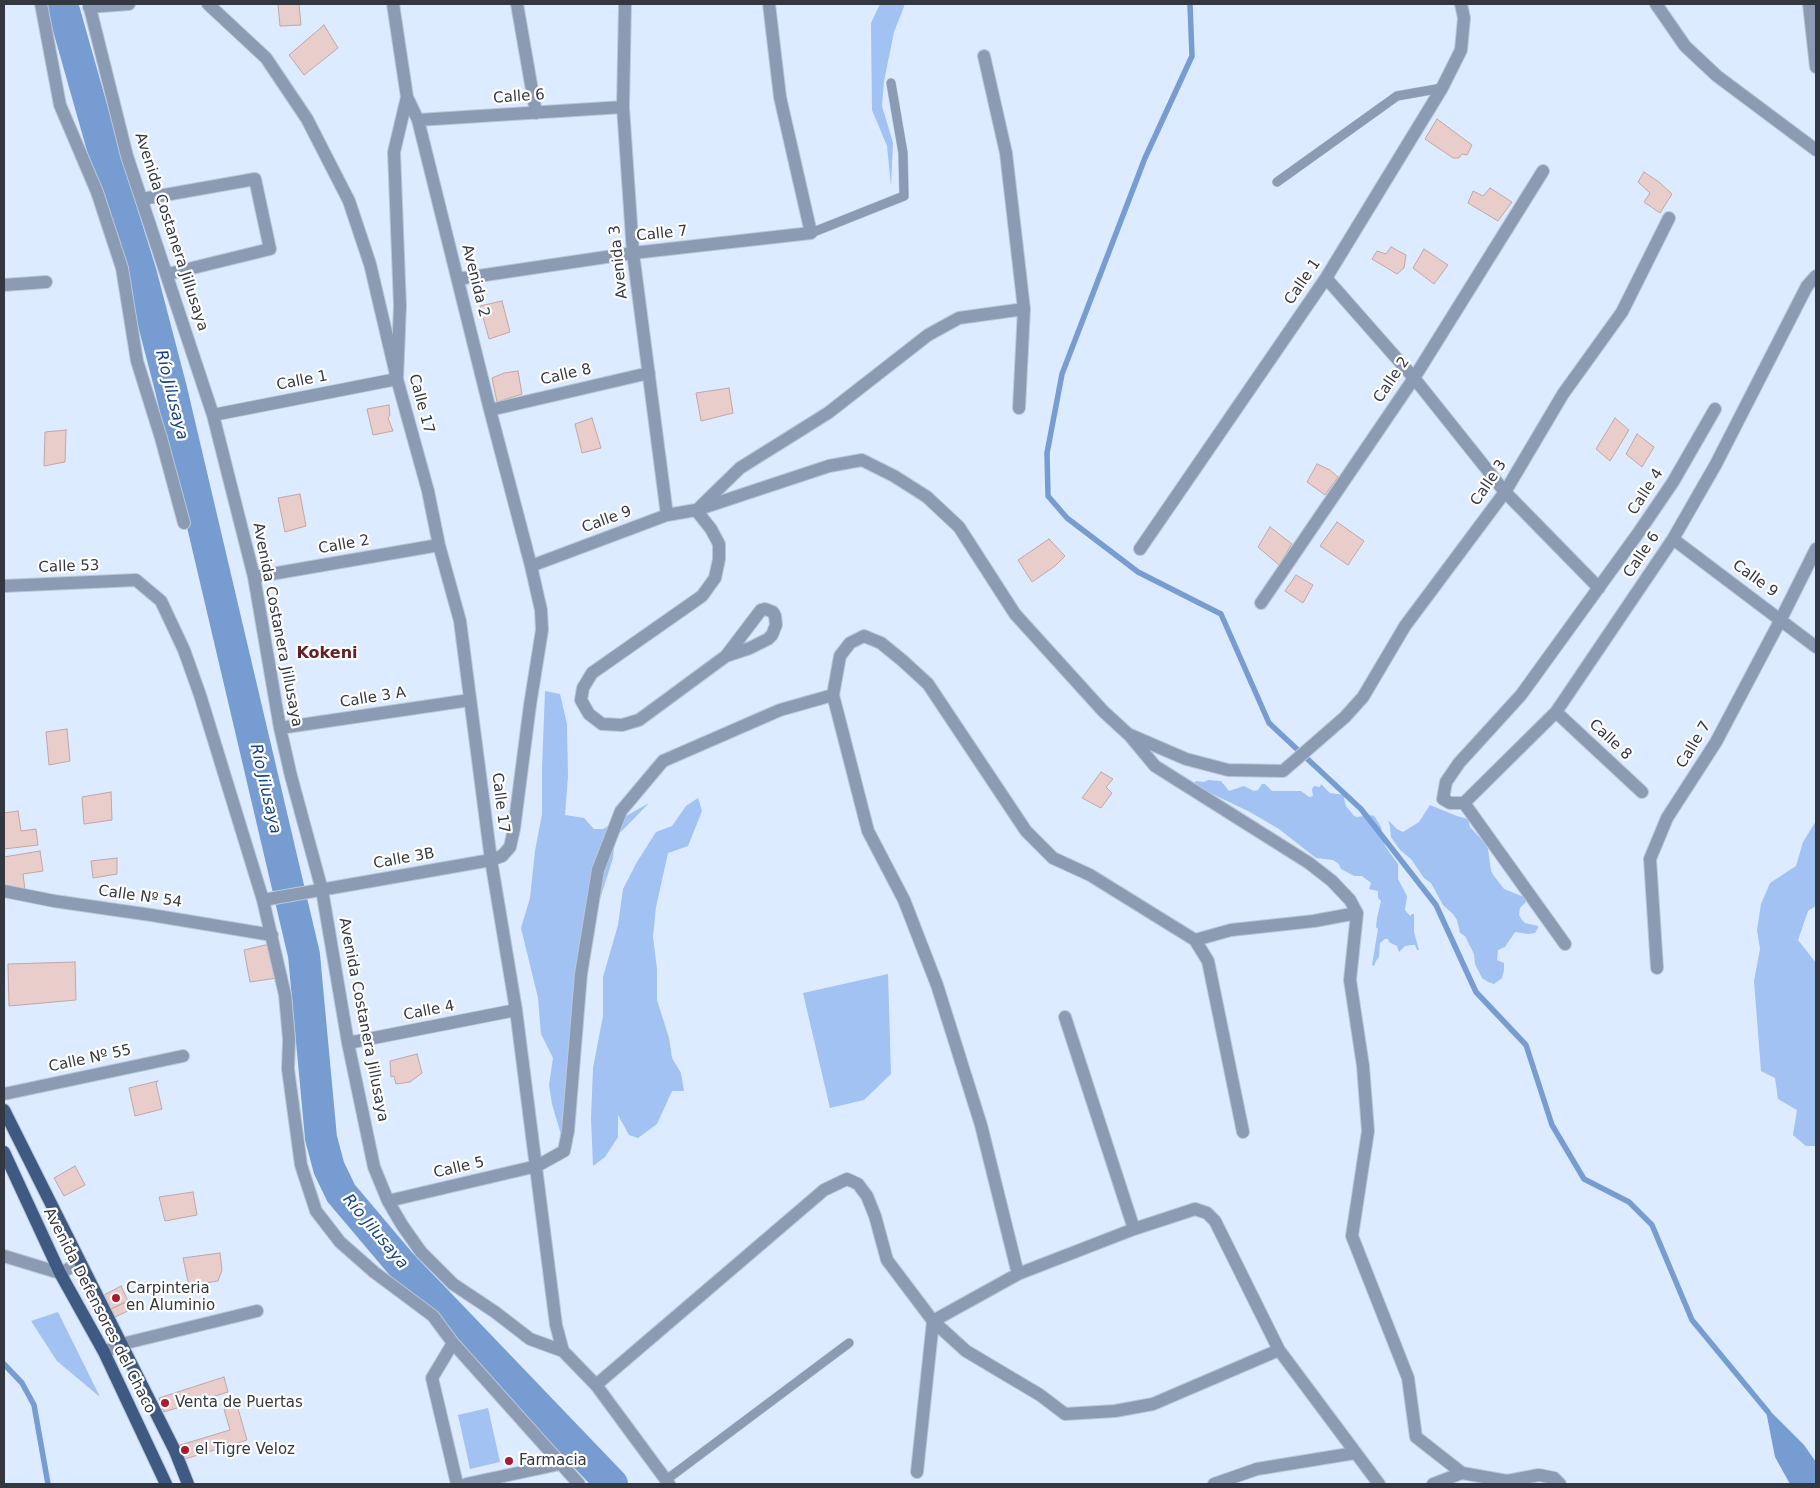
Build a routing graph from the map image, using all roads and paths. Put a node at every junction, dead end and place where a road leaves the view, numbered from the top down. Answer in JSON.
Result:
{"nodes":[{"id":1,"x":41,"y":4,"type":"edge"},
{"id":2,"x":129,"y":4,"type":"edge"},
{"id":3,"x":208,"y":4,"type":"edge"},
{"id":4,"x":393,"y":4,"type":"edge"},
{"id":5,"x":518,"y":4,"type":"edge"},
{"id":6,"x":625,"y":4,"type":"edge"},
{"id":7,"x":769,"y":4,"type":"edge"},
{"id":8,"x":1461,"y":4,"type":"edge"},
{"id":9,"x":1656,"y":4,"type":"edge"},
{"id":10,"x":1809,"y":4,"type":"edge"},
{"id":11,"x":89,"y":5,"type":"edge"},
{"id":12,"x":984,"y":56,"type":"dead end"},
{"id":13,"x":1816,"y":66,"type":"edge"},
{"id":14,"x":891,"y":83,"type":"dead end"},
{"id":15,"x":1442,"y":88,"type":"junction"},
{"id":16,"x":407,"y":97,"type":"junction"},
{"id":17,"x":623,"y":106,"type":"junction"},
{"id":18,"x":536,"y":112,"type":"junction"},
{"id":19,"x":418,"y":120,"type":"junction"},
{"id":20,"x":1815,"y":144,"type":"edge"},
{"id":21,"x":1543,"y":171,"type":"dead end"},
{"id":22,"x":1277,"y":182,"type":"dead end"},
{"id":23,"x":142,"y":199,"type":"junction"},
{"id":24,"x":1669,"y":218,"type":"dead end"},
{"id":25,"x":811,"y":233,"type":"junction"},
{"id":26,"x":633,"y":253,"type":"junction"},
{"id":27,"x":168,"y":274,"type":"junction"},
{"id":28,"x":1816,"y":276,"type":"edge"},
{"id":29,"x":1326,"y":278,"type":"junction"},
{"id":30,"x":458,"y":279,"type":"junction"},
{"id":31,"x":46,"y":282,"type":"dead end"},
{"id":32,"x":4,"y":285,"type":"edge"},
{"id":33,"x":1024,"y":309,"type":"junction"},
{"id":34,"x":649,"y":373,"type":"junction"},
{"id":35,"x":1414,"y":378,"type":"junction"},
{"id":36,"x":397,"y":379,"type":"junction"},
{"id":37,"x":1020,"y":408,"type":"dead end"},
{"id":38,"x":1714,"y":409,"type":"dead end"},
{"id":39,"x":490,"y":410,"type":"junction"},
{"id":40,"x":213,"y":414,"type":"junction"},
{"id":41,"x":1505,"y":492,"type":"junction"},
{"id":42,"x":696,"y":510,"type":"junction"},
{"id":43,"x":667,"y":515,"type":"junction"},
{"id":44,"x":184,"y":523,"type":"dead end"},
{"id":45,"x":1673,"y":539,"type":"junction"},
{"id":46,"x":439,"y":545,"type":"junction"},
{"id":47,"x":1140,"y":549,"type":"dead end"},
{"id":48,"x":1816,"y":549,"type":"edge"},
{"id":49,"x":532,"y":566,"type":"junction"},
{"id":50,"x":254,"y":577,"type":"junction"},
{"id":51,"x":4,"y":586,"type":"edge"},
{"id":52,"x":1599,"y":588,"type":"junction"},
{"id":53,"x":1261,"y":603,"type":"dead end"},
{"id":54,"x":1781,"y":619,"type":"junction"},
{"id":55,"x":1816,"y":647,"type":"edge"},
{"id":56,"x":726,"y":656,"type":"dead end"},
{"id":57,"x":833,"y":695,"type":"junction"},
{"id":58,"x":470,"y":700,"type":"junction"},
{"id":59,"x":1556,"y":712,"type":"junction"},
{"id":60,"x":280,"y":728,"type":"junction"},
{"id":61,"x":1128,"y":734,"type":"junction"},
{"id":62,"x":1642,"y":792,"type":"dead end"},
{"id":63,"x":1464,"y":803,"type":"junction"},
{"id":64,"x":491,"y":860,"type":"junction"},
{"id":65,"x":322,"y":890,"type":"junction"},
{"id":66,"x":4,"y":891,"type":"edge"},
{"id":67,"x":263,"y":900,"type":"junction"},
{"id":68,"x":1357,"y":913,"type":"junction"},
{"id":69,"x":272,"y":934,"type":"junction"},
{"id":70,"x":1195,"y":940,"type":"junction"},
{"id":71,"x":1565,"y":944,"type":"dead end"},
{"id":72,"x":1657,"y":968,"type":"dead end"},
{"id":73,"x":516,"y":1010,"type":"junction"},
{"id":74,"x":1065,"y":1017,"type":"dead end"},
{"id":75,"x":348,"y":1043,"type":"junction"},
{"id":76,"x":183,"y":1056,"type":"dead end"},
{"id":77,"x":4,"y":1094,"type":"edge"},
{"id":78,"x":4,"y":1110,"type":"edge"},
{"id":79,"x":1243,"y":1132,"type":"dead end"},
{"id":80,"x":4,"y":1152,"type":"edge"},
{"id":81,"x":537,"y":1166,"type":"junction"},
{"id":82,"x":388,"y":1201,"type":"junction"},
{"id":83,"x":1134,"y":1229,"type":"junction"},
{"id":84,"x":4,"y":1256,"type":"edge"},
{"id":85,"x":80,"y":1263,"type":"junction"},
{"id":86,"x":60,"y":1273,"type":"junction"},
{"id":87,"x":1018,"y":1274,"type":"junction"},
{"id":88,"x":257,"y":1311,"type":"dead end"},
{"id":89,"x":933,"y":1321,"type":"junction"},
{"id":90,"x":453,"y":1343,"type":"junction"},
{"id":91,"x":849,"y":1343,"type":"dead end"},
{"id":92,"x":122,"y":1344,"type":"junction"},
{"id":93,"x":1279,"y":1350,"type":"junction"},
{"id":94,"x":564,"y":1351,"type":"junction"},
{"id":95,"x":104,"y":1352,"type":"junction"},
{"id":96,"x":596,"y":1385,"type":"junction"},
{"id":97,"x":1355,"y":1453,"type":"junction"},
{"id":98,"x":560,"y":1464,"type":"junction"},
{"id":99,"x":918,"y":1472,"type":"dead end"},
{"id":100,"x":1462,"y":1474,"type":"junction"},
{"id":101,"x":667,"y":1482,"type":"edge"},
{"id":102,"x":166,"y":1484,"type":"edge"},
{"id":103,"x":188,"y":1484,"type":"edge"},
{"id":104,"x":458,"y":1484,"type":"edge"},
{"id":105,"x":466,"y":1484,"type":"edge"},
{"id":106,"x":579,"y":1484,"type":"edge"},
{"id":107,"x":1214,"y":1484,"type":"edge"},
{"id":108,"x":1379,"y":1484,"type":"edge"},
{"id":109,"x":1433,"y":1484,"type":"edge"},
{"id":110,"x":1560,"y":1484,"type":"edge"}],
"edges":[{"from":1,"to":44,"type":"street"},
{"from":2,"to":11,"type":"street"},
{"from":3,"to":36,"type":"street","name":"Calle 17"},
{"from":4,"to":16,"type":"street","name":"Avenida 2"},
{"from":5,"to":18,"type":"street"},
{"from":6,"to":17,"type":"street","name":"Avenida 3"},
{"from":7,"to":25,"type":"street"},
{"from":8,"to":15,"type":"street","name":"Calle 1"},
{"from":9,"to":20,"type":"street"},
{"from":10,"to":13,"type":"street"},
{"from":11,"to":23,"type":"street","name":"Avenida Costanera Jillusaya"},
{"from":12,"to":33,"type":"street"},
{"from":14,"to":25,"type":"lane"},
{"from":15,"to":22,"type":"lane"},
{"from":15,"to":29,"type":"street","name":"Calle 1"},
{"from":16,"to":19,"type":"street","name":"Avenida 2"},
{"from":16,"to":36,"type":"street"},
{"from":17,"to":18,"type":"street","name":"Calle 6"},
{"from":17,"to":26,"type":"street","name":"Avenida 3"},
{"from":18,"to":19,"type":"street","name":"Calle 6"},
{"from":19,"to":30,"type":"street","name":"Avenida 2"},
{"from":21,"to":35,"type":"street","name":"Calle 2"},
{"from":23,"to":27,"type":"street","name":"Avenida Costanera Jillusaya"},
{"from":23,"to":27,"type":"street"},
{"from":24,"to":41,"type":"street","name":"Calle 3"},
{"from":25,"to":26,"type":"street","name":"Calle 7"},
{"from":26,"to":30,"type":"street","name":"Calle 7"},
{"from":26,"to":34,"type":"street","name":"Avenida 3"},
{"from":27,"to":40,"type":"street","name":"Avenida Costanera Jillusaya"},
{"from":28,"to":45,"type":"street","name":"Calle 6"},
{"from":29,"to":35,"type":"street"},
{"from":29,"to":47,"type":"street","name":"Calle 1"},
{"from":30,"to":39,"type":"street","name":"Avenida 2"},
{"from":31,"to":32,"type":"street"},
{"from":33,"to":37,"type":"street"},
{"from":33,"to":42,"type":"street"},
{"from":34,"to":39,"type":"street","name":"Calle 8"},
{"from":34,"to":43,"type":"street","name":"Avenida 3"},
{"from":35,"to":41,"type":"street"},
{"from":35,"to":53,"type":"street","name":"Calle 2"},
{"from":36,"to":40,"type":"street","name":"Calle 1"},
{"from":36,"to":46,"type":"street","name":"Calle 17"},
{"from":38,"to":52,"type":"street","name":"Calle 4"},
{"from":39,"to":49,"type":"street","name":"Avenida 2"},
{"from":40,"to":50,"type":"street","name":"Avenida Costanera Jillusaya"},
{"from":41,"to":52,"type":"street"},
{"from":41,"to":61,"type":"street","name":"Calle 3"},
{"from":42,"to":43,"type":"street","name":"Calle 9"},
{"from":42,"to":56,"type":"street"},
{"from":42,"to":61,"type":"street","name":"Calle 9"},
{"from":43,"to":49,"type":"street","name":"Calle 9"},
{"from":45,"to":54,"type":"street","name":"Calle 9"},
{"from":45,"to":59,"type":"street","name":"Calle 6"},
{"from":46,"to":50,"type":"street","name":"Calle 2"},
{"from":46,"to":58,"type":"street","name":"Calle 17"},
{"from":48,"to":54,"type":"street","name":"Calle 7"},
{"from":49,"to":64,"type":"street","name":"Avenida 2"},
{"from":50,"to":60,"type":"street","name":"Avenida Costanera Jillusaya"},
{"from":51,"to":67,"type":"street","name":"Calle 53"},
{"from":52,"to":63,"type":"street","name":"Calle 4"},
{"from":54,"to":55,"type":"street","name":"Calle 9"},
{"from":54,"to":72,"type":"street","name":"Calle 7"},
{"from":57,"to":70,"type":"street"},
{"from":57,"to":81,"type":"street","name":"Calle 5"},
{"from":57,"to":87,"type":"street"},
{"from":58,"to":60,"type":"street","name":"Calle 3 A"},
{"from":58,"to":64,"type":"street","name":"Calle 17"},
{"from":59,"to":62,"type":"street","name":"Calle 8"},
{"from":59,"to":63,"type":"street","name":"Calle 6"},
{"from":60,"to":65,"type":"street","name":"Avenida Costanera Jillusaya"},
{"from":61,"to":68,"type":"street"},
{"from":63,"to":71,"type":"street"},
{"from":64,"to":65,"type":"street","name":"Calle 3B"},
{"from":64,"to":73,"type":"street","name":"Calle 17"},
{"from":65,"to":67,"type":"street","name":"Calle 3B"},
{"from":65,"to":75,"type":"street","name":"Avenida Costanera Jillusaya"},
{"from":66,"to":69,"type":"street","name":"Calle Nº 54"},
{"from":67,"to":69,"type":"street"},
{"from":68,"to":70,"type":"street"},
{"from":68,"to":100,"type":"street"},
{"from":69,"to":90,"type":"street"},
{"from":70,"to":79,"type":"street"},
{"from":73,"to":75,"type":"street","name":"Calle 4"},
{"from":73,"to":81,"type":"street","name":"Calle 17"},
{"from":74,"to":83,"type":"street"},
{"from":75,"to":82,"type":"street","name":"Avenida Costanera Jillusaya"},
{"from":76,"to":77,"type":"street","name":"Calle Nº 55"},
{"from":78,"to":85,"type":"main road"},
{"from":80,"to":86,"type":"main road","name":"Avenida Defensores del Chaco"},
{"from":81,"to":82,"type":"street","name":"Calle 5"},
{"from":81,"to":94,"type":"street","name":"Calle 17"},
{"from":82,"to":94,"type":"street","name":"Avenida Costanera Jillusaya"},
{"from":83,"to":87,"type":"street"},
{"from":83,"to":93,"type":"street"},
{"from":84,"to":86,"type":"street"},
{"from":85,"to":86,"type":"street"},
{"from":85,"to":92,"type":"main road"},
{"from":86,"to":95,"type":"main road","name":"Avenida Defensores del Chaco"},
{"from":87,"to":89,"type":"street"},
{"from":88,"to":92,"type":"street"},
{"from":89,"to":93,"type":"street"},
{"from":89,"to":96,"type":"street"},
{"from":89,"to":99,"type":"street"},
{"from":90,"to":98,"type":"street"},
{"from":90,"to":104,"type":"street"},
{"from":91,"to":101,"type":"lane"},
{"from":92,"to":95,"type":"street"},
{"from":92,"to":103,"type":"main road"},
{"from":93,"to":97,"type":"street"},
{"from":94,"to":96,"type":"street"},
{"from":95,"to":102,"type":"main road","name":"Avenida Defensores del Chaco"},
{"from":96,"to":101,"type":"street"},
{"from":97,"to":107,"type":"street"},
{"from":97,"to":108,"type":"street"},
{"from":98,"to":105,"type":"street"},
{"from":98,"to":106,"type":"street"},
{"from":100,"to":109,"type":"street"},
{"from":100,"to":110,"type":"street"}]}
